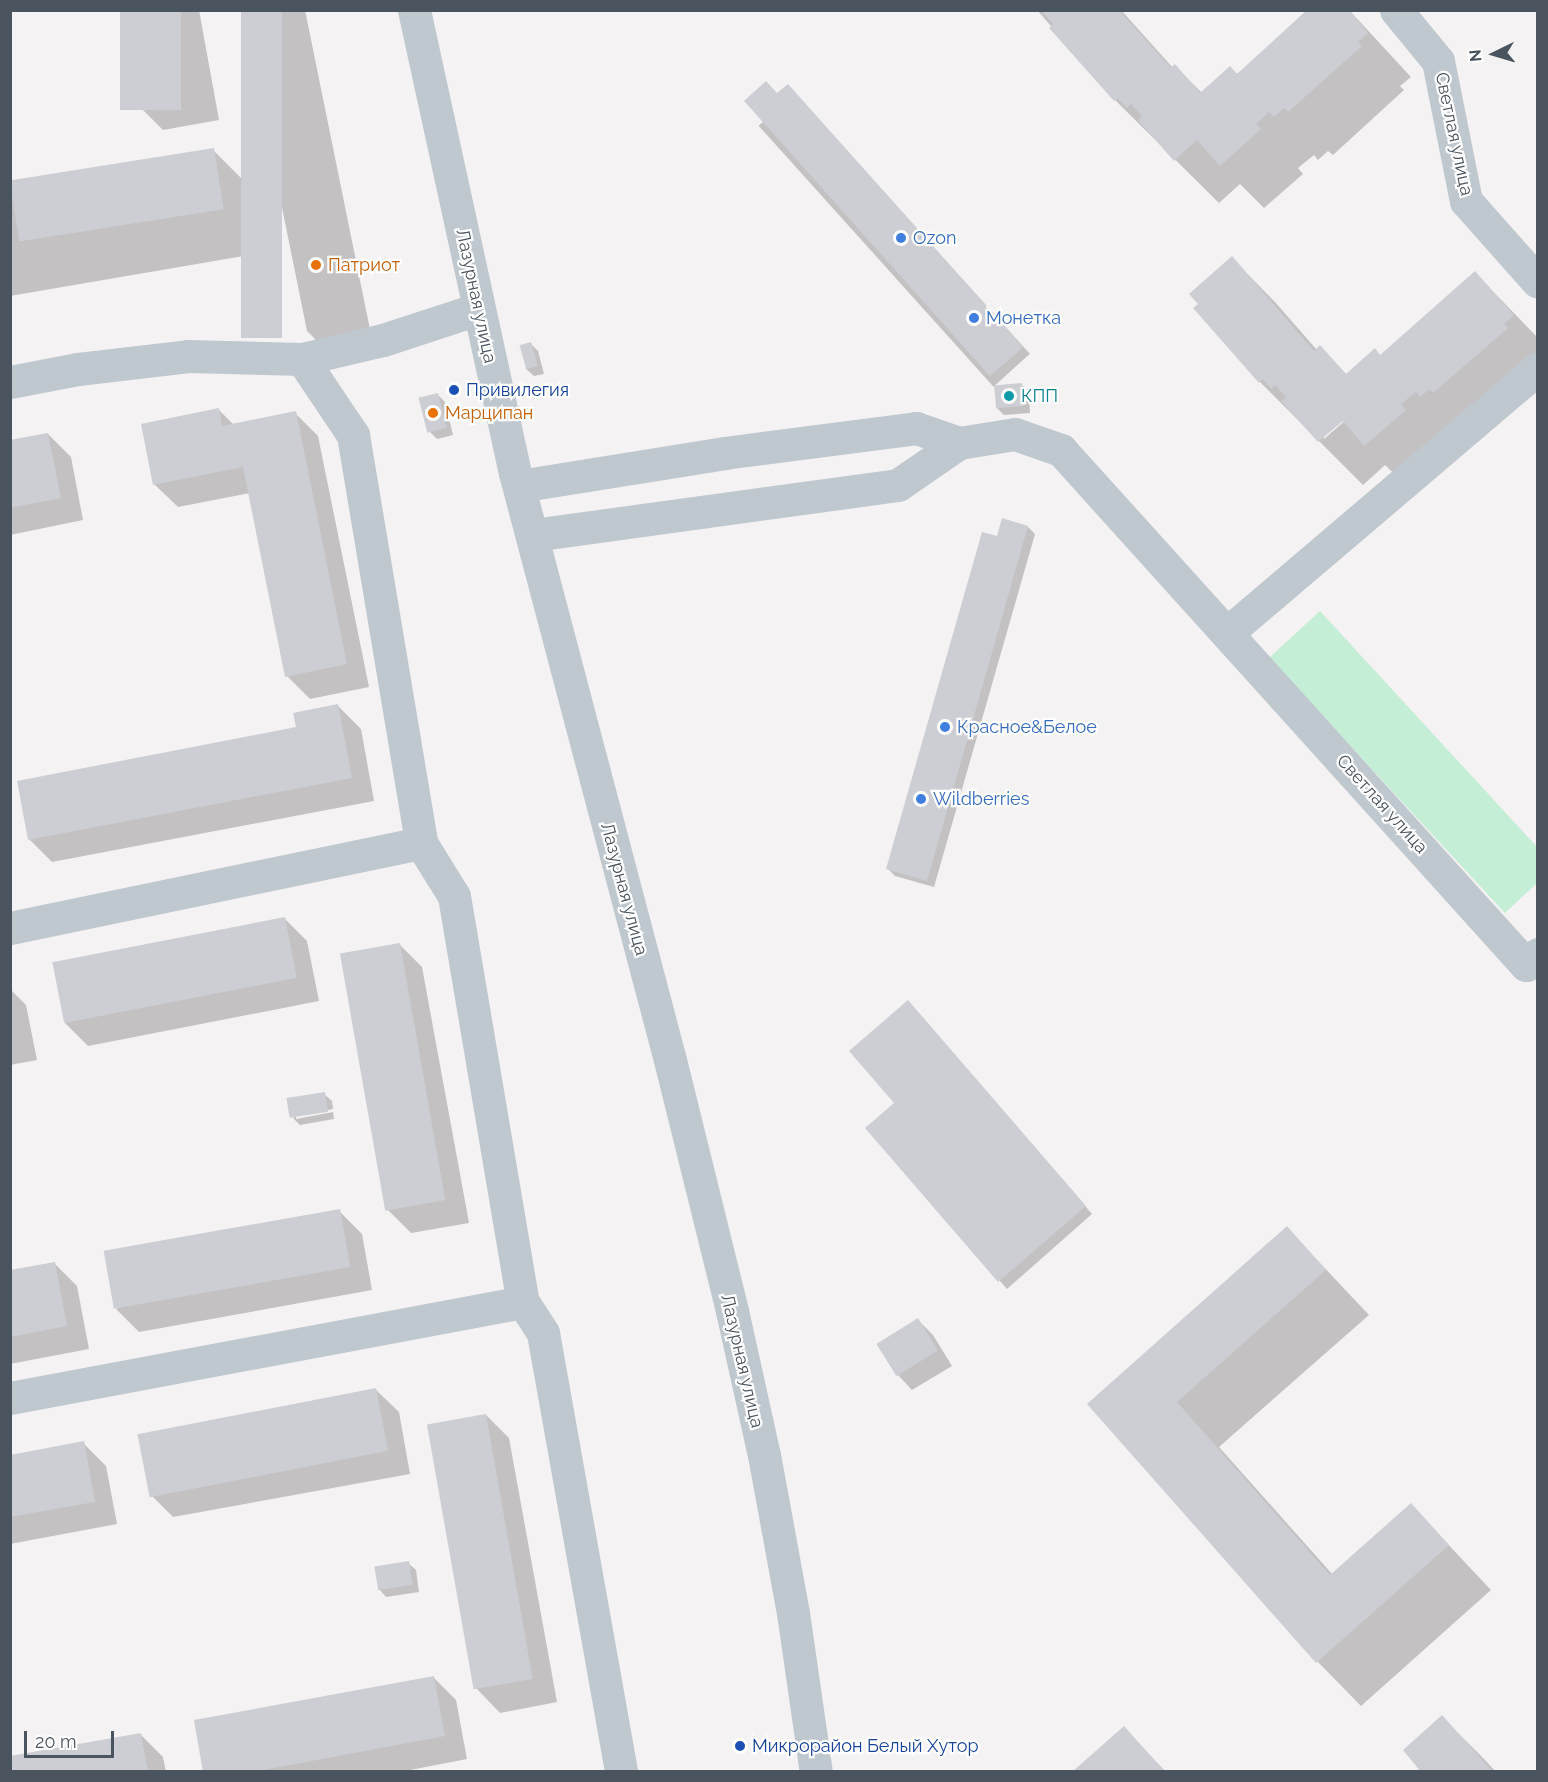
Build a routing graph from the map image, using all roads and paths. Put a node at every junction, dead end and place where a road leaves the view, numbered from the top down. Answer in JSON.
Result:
{"nodes":[{"id":1,"x":414,"y":10,"type":"edge"},
{"id":2,"x":1396,"y":10,"type":"edge"},
{"id":3,"x":1538,"y":282,"type":"edge"},
{"id":4,"x":478,"y":309,"type":"junction"},
{"id":5,"x":302,"y":359,"type":"junction"},
{"id":6,"x":1538,"y":368,"type":"edge"},
{"id":7,"x":10,"y":381,"type":"edge"},
{"id":8,"x":959,"y":443,"type":"junction"},
{"id":9,"x":519,"y":486,"type":"junction"},
{"id":10,"x":532,"y":535,"type":"junction"},
{"id":11,"x":1227,"y":633,"type":"junction"},
{"id":12,"x":421,"y":843,"type":"junction"},
{"id":13,"x":10,"y":928,"type":"edge"},
{"id":14,"x":1538,"y":954,"type":"edge"},
{"id":15,"x":523,"y":1302,"type":"junction"},
{"id":16,"x":10,"y":1398,"type":"edge"},
{"id":17,"x":621,"y":1772,"type":"edge"},
{"id":18,"x":816,"y":1772,"type":"edge"}],
"edges":[{"from":1,"to":4,"type":"street","name":"Лазурная улица"},
{"from":2,"to":3,"type":"street","name":"Светлая улица"},
{"from":4,"to":5,"type":"street"},
{"from":4,"to":9,"type":"street","name":"Лазурная улица"},
{"from":5,"to":7,"type":"street"},
{"from":5,"to":12,"type":"street"},
{"from":6,"to":11,"type":"street"},
{"from":8,"to":9,"type":"street"},
{"from":8,"to":10,"type":"street"},
{"from":8,"to":11,"type":"street","name":"Светлая улица"},
{"from":9,"to":10,"type":"street","name":"Лазурная улица"},
{"from":10,"to":18,"type":"street","name":"Лазурная улица"},
{"from":11,"to":14,"type":"street","name":"Светлая улица"},
{"from":12,"to":13,"type":"street"},
{"from":12,"to":15,"type":"street"},
{"from":15,"to":16,"type":"street"},
{"from":15,"to":17,"type":"street"}]}
